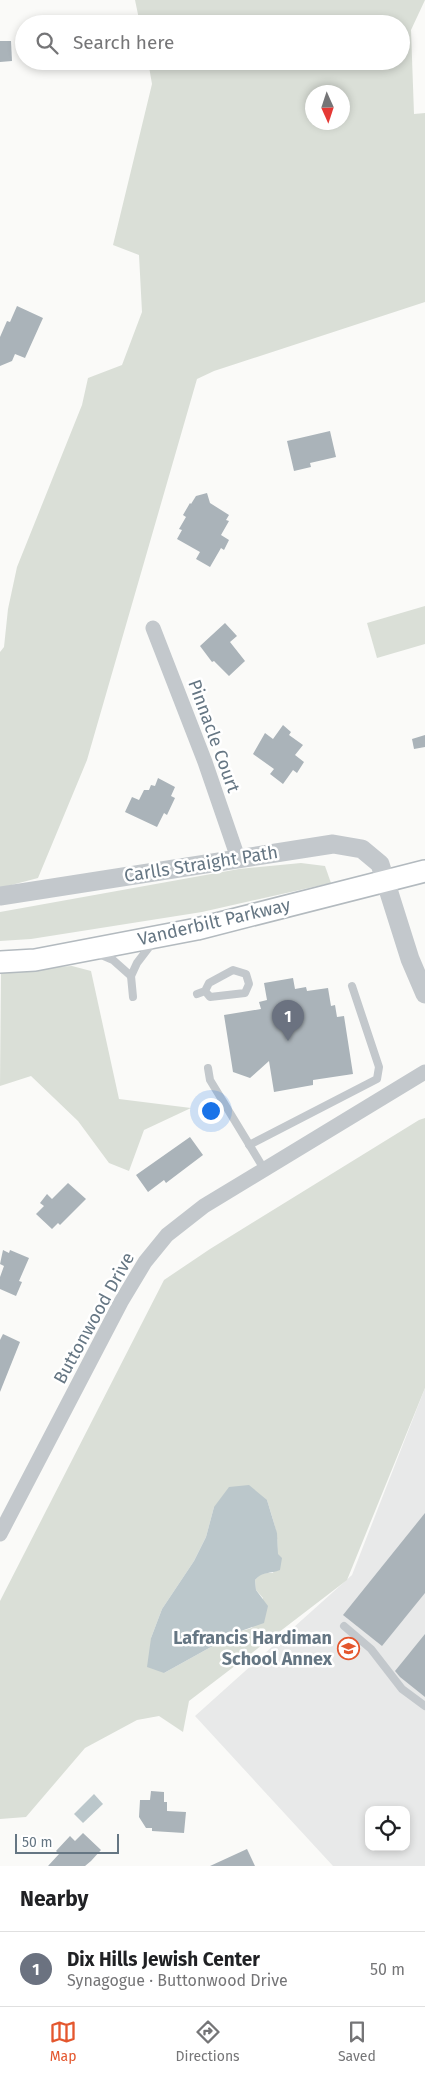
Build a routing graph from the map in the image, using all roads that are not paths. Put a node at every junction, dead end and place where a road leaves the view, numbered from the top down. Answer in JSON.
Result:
{"nodes":[{"id":1,"x":153,"y":628,"type":"dead end"},
{"id":2,"x":238,"y":858,"type":"junction"},
{"id":3,"x":425,"y":871,"type":"edge"},
{"id":4,"x":385,"y":881,"type":"junction"},
{"id":5,"x":0,"y":896,"type":"edge"},
{"id":6,"x":157,"y":936,"type":"junction"},
{"id":7,"x":87,"y":950,"type":"junction"},
{"id":8,"x":0,"y":962,"type":"edge"},
{"id":9,"x":131,"y":976,"type":"junction"},
{"id":10,"x":352,"y":986,"type":"dead end"},
{"id":11,"x":205,"y":991,"type":"junction"},
{"id":12,"x":197,"y":994,"type":"dead end"},
{"id":13,"x":425,"y":994,"type":"edge"},
{"id":14,"x":133,"y":997,"type":"dead end"},
{"id":15,"x":208,"y":1068,"type":"dead end"},
{"id":16,"x":425,"y":1072,"type":"edge"},
{"id":17,"x":249,"y":1145,"type":"junction"},
{"id":18,"x":264,"y":1169,"type":"junction"},
{"id":19,"x":0,"y":1534,"type":"edge"},
{"id":20,"x":344,"y":1626,"type":"dead end"},
{"id":21,"x":425,"y":1706,"type":"edge"}],
"edges":[{"from":1,"to":2,"type":"street","name":"Pinnacle Court"},
{"from":2,"to":4,"type":"street","name":"Carlls Straight Path"},
{"from":2,"to":5,"type":"street","name":"Carlls Straight Path"},
{"from":3,"to":4,"type":"main road","name":"Vanderbilt Parkway"},
{"from":4,"to":6,"type":"main road","name":"Vanderbilt Parkway"},
{"from":4,"to":13,"type":"street","name":"Carlls Straight Path"},
{"from":6,"to":7,"type":"main road","name":"Vanderbilt Parkway"},
{"from":6,"to":9,"type":"lane"},
{"from":7,"to":8,"type":"main road","name":"Vanderbilt Parkway"},
{"from":7,"to":9,"type":"lane"},
{"from":9,"to":14,"type":"lane"},
{"from":10,"to":17,"type":"lane"},
{"from":11,"to":11,"type":"lane"},
{"from":11,"to":12,"type":"lane"},
{"from":15,"to":17,"type":"lane"},
{"from":16,"to":18,"type":"street","name":"Buttonwood Drive"},
{"from":17,"to":18,"type":"lane"},
{"from":18,"to":19,"type":"street","name":"Buttonwood Drive"},
{"from":20,"to":21,"type":"lane"}]}
